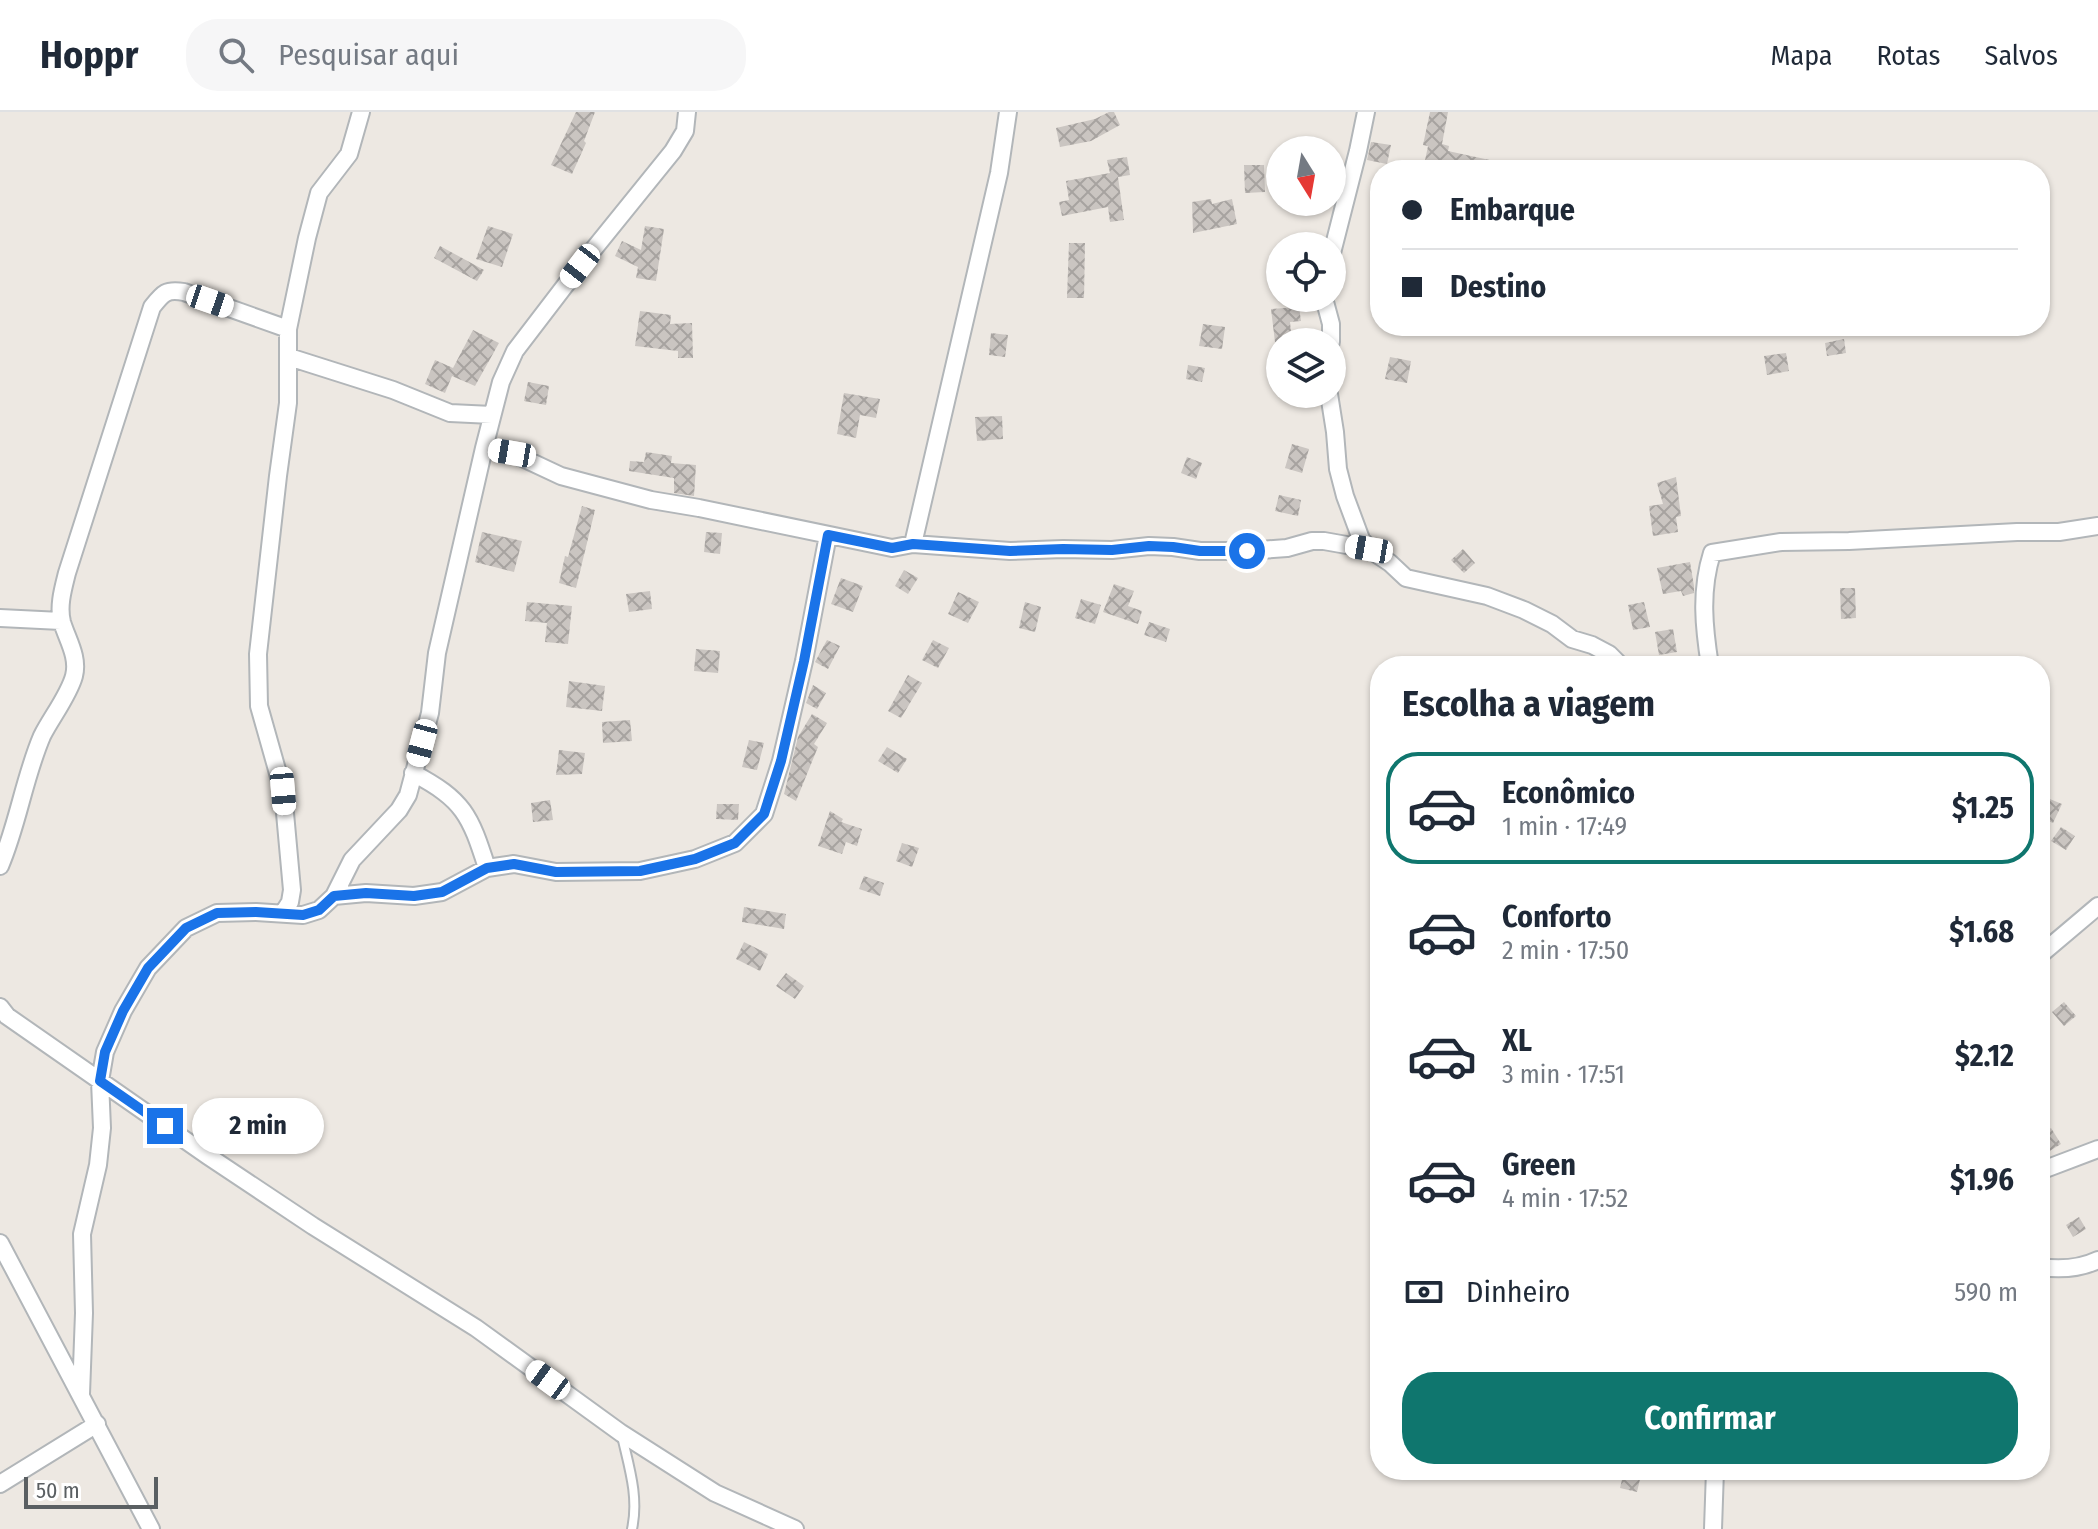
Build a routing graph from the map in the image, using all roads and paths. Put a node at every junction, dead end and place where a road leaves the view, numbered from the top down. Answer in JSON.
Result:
{"nodes":[{"id":1,"x":361,"y":112,"type":"edge"},
{"id":2,"x":687,"y":112,"type":"edge"},
{"id":3,"x":1008,"y":112,"type":"edge"},
{"id":4,"x":1366,"y":112,"type":"edge"},
{"id":5,"x":1337,"y":232,"type":"edge"},
{"id":6,"x":288,"y":329,"type":"junction"},
{"id":7,"x":289,"y":357,"type":"junction"},
{"id":8,"x":1331,"y":408,"type":"edge"},
{"id":9,"x":492,"y":415,"type":"junction"},
{"id":10,"x":484,"y":448,"type":"junction"},
{"id":11,"x":2098,"y":526,"type":"edge"},
{"id":12,"x":828,"y":535,"type":"junction"},
{"id":13,"x":913,"y":544,"type":"junction"},
{"id":14,"x":1369,"y":549,"type":"junction"},
{"id":15,"x":0,"y":618,"type":"edge"},
{"id":16,"x":61,"y":621,"type":"junction"},
{"id":17,"x":1611,"y":656,"type":"edge"},
{"id":18,"x":1708,"y":656,"type":"edge"},
{"id":19,"x":413,"y":773,"type":"junction"},
{"id":20,"x":0,"y":866,"type":"edge"},
{"id":21,"x":487,"y":868,"type":"junction"},
{"id":22,"x":334,"y":896,"type":"junction"},
{"id":23,"x":2098,"y":906,"type":"edge"},
{"id":24,"x":283,"y":913,"type":"junction"},
{"id":25,"x":2050,"y":947,"type":"edge"},
{"id":26,"x":0,"y":1007,"type":"edge"},
{"id":27,"x":100,"y":1081,"type":"junction"},
{"id":28,"x":2098,"y":1149,"type":"edge"},
{"id":29,"x":2050,"y":1166,"type":"edge"},
{"id":30,"x":0,"y":1243,"type":"edge"},
{"id":31,"x":2098,"y":1260,"type":"edge"},
{"id":32,"x":2050,"y":1268,"type":"edge"},
{"id":33,"x":81,"y":1394,"type":"junction"},
{"id":34,"x":97,"y":1424,"type":"junction"},
{"id":35,"x":621,"y":1433,"type":"junction"},
{"id":36,"x":1715,"y":1480,"type":"edge"},
{"id":37,"x":0,"y":1484,"type":"edge"},
{"id":38,"x":151,"y":1529,"type":"edge"},
{"id":39,"x":632,"y":1529,"type":"edge"},
{"id":40,"x":795,"y":1529,"type":"edge"},
{"id":41,"x":1713,"y":1529,"type":"edge"}],
"edges":[{"from":1,"to":6,"type":"street"},
{"from":2,"to":9,"type":"street"},
{"from":3,"to":13,"type":"street"},
{"from":4,"to":5,"type":"street"},
{"from":6,"to":7,"type":"street"},
{"from":6,"to":16,"type":"street"},
{"from":7,"to":9,"type":"street"},
{"from":7,"to":24,"type":"street"},
{"from":8,"to":14,"type":"street"},
{"from":9,"to":10,"type":"street"},
{"from":10,"to":12,"type":"street"},
{"from":10,"to":19,"type":"street"},
{"from":11,"to":18,"type":"street"},
{"from":12,"to":13,"type":"street"},
{"from":12,"to":21,"type":"street"},
{"from":13,"to":14,"type":"street"},
{"from":14,"to":17,"type":"street"},
{"from":15,"to":16,"type":"street"},
{"from":16,"to":20,"type":"street"},
{"from":19,"to":21,"type":"street"},
{"from":19,"to":22,"type":"street"},
{"from":21,"to":22,"type":"street"},
{"from":22,"to":24,"type":"street"},
{"from":23,"to":25,"type":"street"},
{"from":24,"to":27,"type":"street"},
{"from":26,"to":27,"type":"street"},
{"from":27,"to":33,"type":"street"},
{"from":27,"to":35,"type":"street"},
{"from":28,"to":29,"type":"street"},
{"from":30,"to":33,"type":"street"},
{"from":31,"to":32,"type":"street"},
{"from":33,"to":34,"type":"street"},
{"from":34,"to":37,"type":"street"},
{"from":34,"to":38,"type":"street"},
{"from":35,"to":39,"type":"lane"},
{"from":35,"to":40,"type":"street"},
{"from":36,"to":41,"type":"street"}]}
